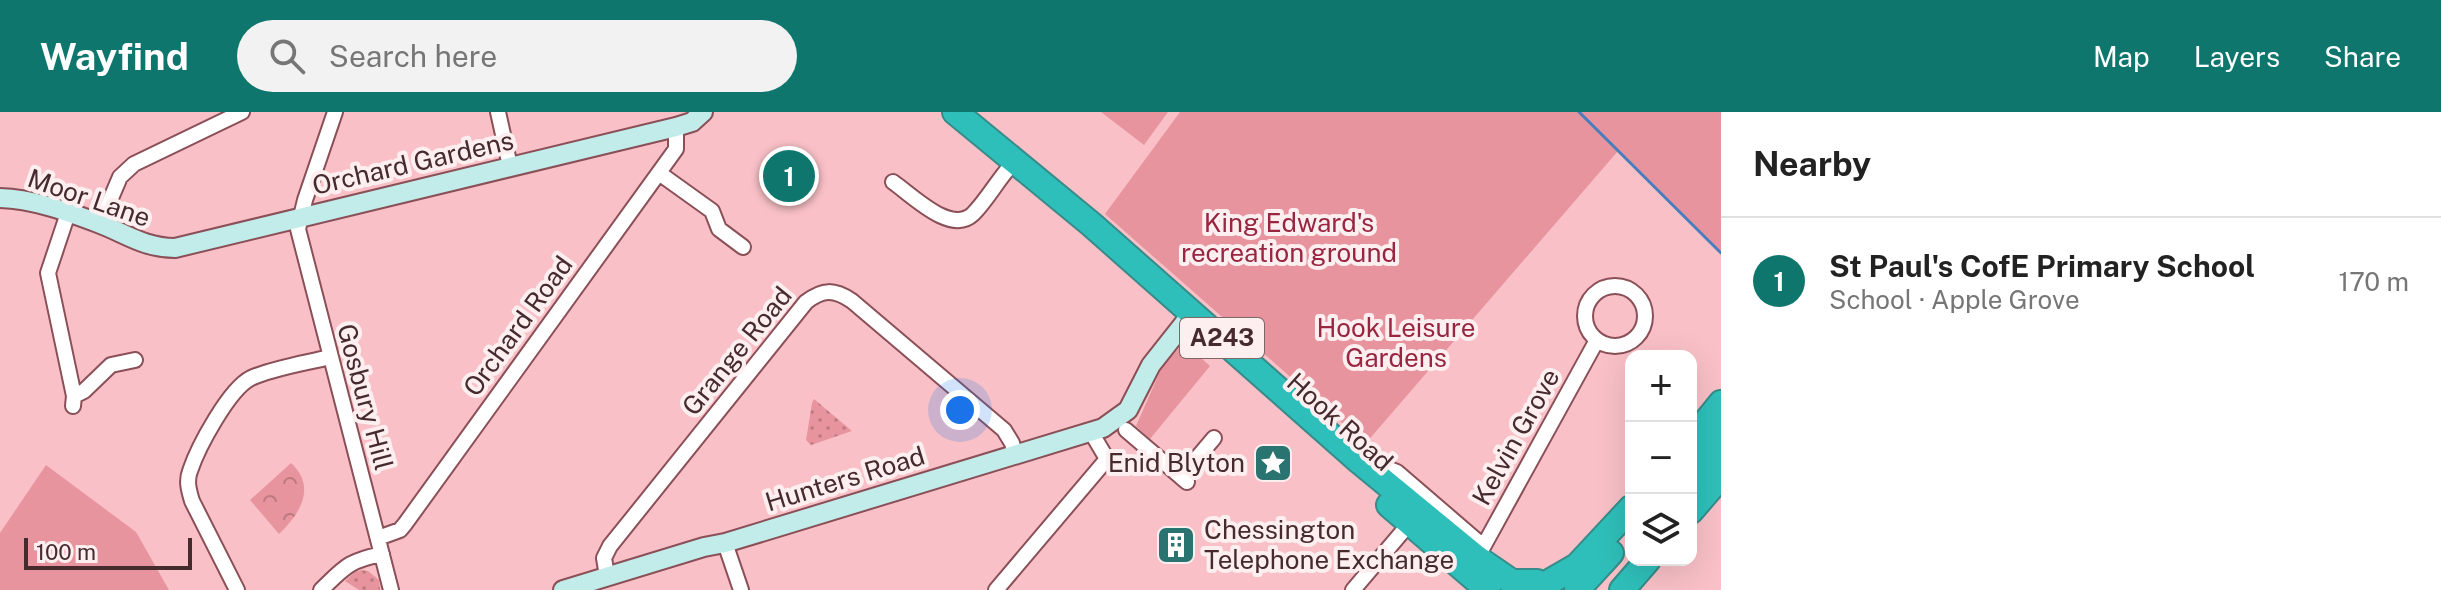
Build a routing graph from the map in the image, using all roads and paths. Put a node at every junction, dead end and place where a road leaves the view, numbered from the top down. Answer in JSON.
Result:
{"nodes":[{"id":1,"x":242,"y":112,"type":"edge"},
{"id":2,"x":335,"y":112,"type":"edge"},
{"id":3,"x":498,"y":112,"type":"edge"},
{"id":4,"x":703,"y":112,"type":"edge"},
{"id":5,"x":933,"y":112,"type":"edge"},
{"id":6,"x":955,"y":112,"type":"edge"},
{"id":7,"x":676,"y":127,"type":"junction"},
{"id":8,"x":510,"y":166,"type":"junction"},
{"id":9,"x":1008,"y":169,"type":"junction"},
{"id":10,"x":659,"y":173,"type":"junction"},
{"id":11,"x":893,"y":182,"type":"dead end"},
{"id":12,"x":0,"y":198,"type":"edge"},
{"id":13,"x":68,"y":213,"type":"junction"},
{"id":14,"x":302,"y":216,"type":"junction"},
{"id":15,"x":100,"y":224,"type":"junction"},
{"id":16,"x":743,"y":247,"type":"dead end"},
{"id":17,"x":1185,"y":322,"type":"junction"},
{"id":18,"x":1597,"y":340,"type":"junction"},
{"id":19,"x":330,"y":357,"type":"junction"},
{"id":20,"x":135,"y":360,"type":"dead end"},
{"id":21,"x":1721,"y":403,"type":"edge"},
{"id":22,"x":1721,"y":426,"type":"edge"},
{"id":23,"x":1122,"y":430,"type":"junction"},
{"id":24,"x":1091,"y":432,"type":"junction"},
{"id":25,"x":1697,"y":433,"type":"edge"},
{"id":26,"x":1214,"y":438,"type":"dead end"},
{"id":27,"x":1721,"y":449,"type":"edge"},
{"id":28,"x":1015,"y":454,"type":"junction"},
{"id":29,"x":1697,"y":456,"type":"edge"},
{"id":30,"x":1721,"y":476,"type":"edge"},
{"id":31,"x":1380,"y":477,"type":"junction"},
{"id":32,"x":1697,"y":477,"type":"edge"},
{"id":33,"x":1697,"y":504,"type":"edge"},
{"id":34,"x":1625,"y":514,"type":"edge"},
{"id":35,"x":1415,"y":518,"type":"junction"},
{"id":36,"x":1625,"y":535,"type":"edge"},
{"id":37,"x":378,"y":538,"type":"junction"},
{"id":38,"x":725,"y":543,"type":"junction"},
{"id":39,"x":1480,"y":552,"type":"junction"},
{"id":40,"x":382,"y":554,"type":"junction"},
{"id":41,"x":1625,"y":559,"type":"edge"},
{"id":42,"x":1643,"y":566,"type":"edge"},
{"id":43,"x":607,"y":576,"type":"junction"},
{"id":44,"x":1554,"y":586,"type":"edge"},
{"id":45,"x":237,"y":590,"type":"edge"},
{"id":46,"x":321,"y":590,"type":"edge"},
{"id":47,"x":391,"y":590,"type":"edge"},
{"id":48,"x":563,"y":590,"type":"edge"},
{"id":49,"x":741,"y":590,"type":"edge"},
{"id":50,"x":996,"y":590,"type":"edge"},
{"id":51,"x":1353,"y":590,"type":"edge"},
{"id":52,"x":1488,"y":590,"type":"edge"},
{"id":53,"x":1598,"y":590,"type":"edge"},
{"id":54,"x":1622,"y":590,"type":"edge"}],
"edges":[{"from":1,"to":15,"type":"street"},
{"from":2,"to":14,"type":"street"},
{"from":3,"to":8,"type":"street"},
{"from":4,"to":7,"type":"street","name":"Orchard Gardens"},
{"from":5,"to":9,"type":"highway","name":"Hook Road"},
{"from":6,"to":31,"type":"highway","name":"Hook Road","number":"A243"},
{"from":7,"to":8,"type":"street","name":"Orchard Gardens"},
{"from":7,"to":10,"type":"street","name":"Orchard Road"},
{"from":8,"to":14,"type":"street","name":"Orchard Gardens"},
{"from":9,"to":11,"type":"street"},
{"from":9,"to":17,"type":"highway","name":"Hook Road"},
{"from":10,"to":16,"type":"street"},
{"from":10,"to":37,"type":"street","name":"Orchard Road"},
{"from":12,"to":13,"type":"street","name":"Moor Lane"},
{"from":13,"to":15,"type":"street","name":"Moor Lane"},
{"from":13,"to":20,"type":"street"},
{"from":14,"to":15,"type":"street","name":"Moor Lane"},
{"from":14,"to":19,"type":"street","name":"Gosbury Hill"},
{"from":17,"to":23,"type":"street","name":"Hunters Road"},
{"from":17,"to":35,"type":"highway","name":"Hook Road"},
{"from":18,"to":18,"type":"street"},
{"from":18,"to":39,"type":"street","name":"Kelvin Grove"},
{"from":19,"to":37,"type":"street","name":"Gosbury Hill"},
{"from":19,"to":45,"type":"street"},
{"from":21,"to":25,"type":"highway"},
{"from":22,"to":29,"type":"highway"},
{"from":23,"to":24,"type":"street","name":"Hunters Road"},
{"from":23,"to":26,"type":"street"},
{"from":24,"to":28,"type":"street","name":"Hunters Road"},
{"from":24,"to":50,"type":"street"},
{"from":27,"to":32,"type":"highway"},
{"from":28,"to":38,"type":"street","name":"Hunters Road"},
{"from":28,"to":43,"type":"street","name":"Grange Road"},
{"from":30,"to":33,"type":"highway"},
{"from":31,"to":35,"type":"highway","name":"Hook Road","number":"A243"},
{"from":31,"to":39,"type":"street"},
{"from":34,"to":44,"type":"highway"},
{"from":35,"to":39,"type":"highway","number":"A243"},
{"from":35,"to":51,"type":"street"},
{"from":35,"to":52,"type":"highway","name":"Hook Road"},
{"from":36,"to":44,"type":"highway"},
{"from":37,"to":40,"type":"street","name":"Gosbury Hill"},
{"from":38,"to":43,"type":"street","name":"Hunters Road"},
{"from":38,"to":49,"type":"street"},
{"from":39,"to":44,"type":"highway","number":"A243"},
{"from":40,"to":46,"type":"street"},
{"from":40,"to":47,"type":"street","name":"Gosbury Hill"},
{"from":41,"to":53,"type":"highway"},
{"from":42,"to":54,"type":"highway"},
{"from":43,"to":48,"type":"street","name":"Hunters Road"}]}
